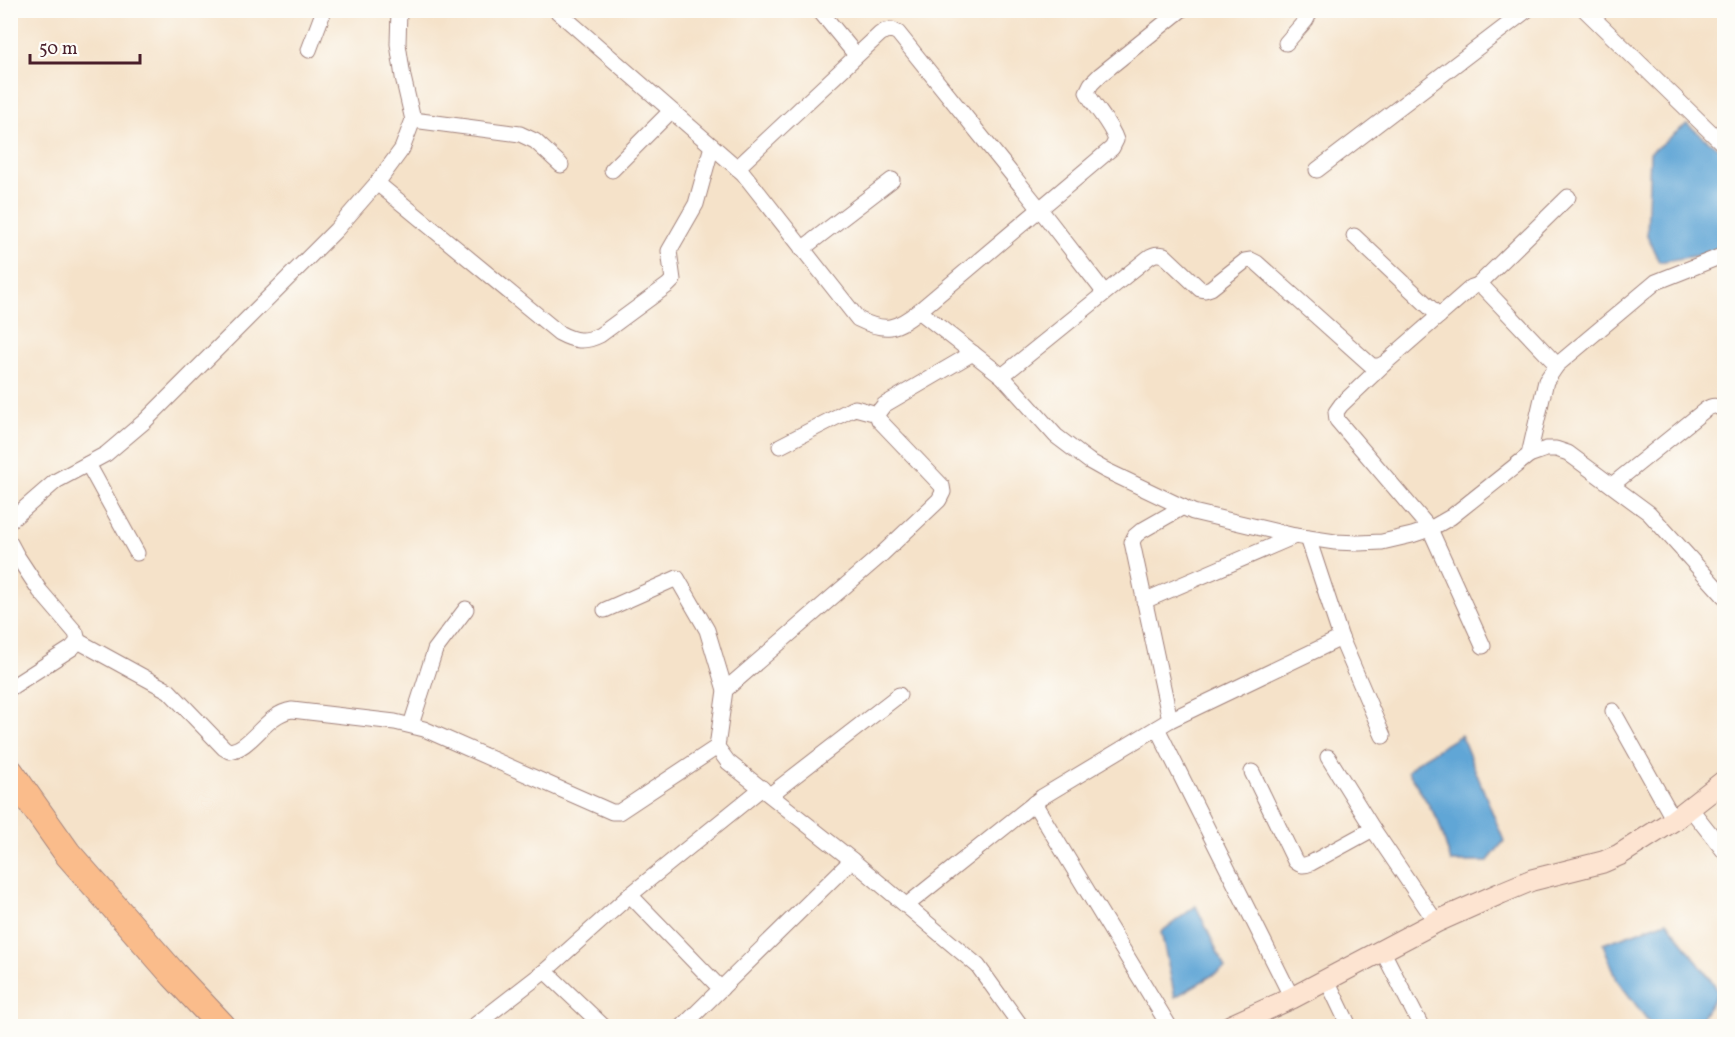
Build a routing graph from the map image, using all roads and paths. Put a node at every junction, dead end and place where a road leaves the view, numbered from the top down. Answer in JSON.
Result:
{"nodes":[{"id":1,"x":324,"y":10,"type":"edge"},
{"id":2,"x":399,"y":10,"type":"edge"},
{"id":3,"x":556,"y":10,"type":"edge"},
{"id":4,"x":819,"y":10,"type":"edge"},
{"id":5,"x":1181,"y":10,"type":"edge"},
{"id":6,"x":1311,"y":10,"type":"edge"},
{"id":7,"x":1527,"y":10,"type":"edge"},
{"id":8,"x":1585,"y":10,"type":"edge"},
{"id":9,"x":1286,"y":43,"type":"dead end"},
{"id":10,"x":309,"y":50,"type":"dead end"},
{"id":11,"x":856,"y":55,"type":"junction"},
{"id":12,"x":671,"y":111,"type":"junction"},
{"id":13,"x":413,"y":120,"type":"junction"},
{"id":14,"x":1725,"y":145,"type":"edge"},
{"id":15,"x":712,"y":146,"type":"junction"},
{"id":16,"x":561,"y":165,"type":"dead end"},
{"id":17,"x":737,"y":168,"type":"junction"},
{"id":18,"x":612,"y":170,"type":"dead end"},
{"id":19,"x":1317,"y":170,"type":"dead end"},
{"id":20,"x":892,"y":180,"type":"dead end"},
{"id":21,"x":377,"y":183,"type":"junction"},
{"id":22,"x":1568,"y":197,"type":"dead end"},
{"id":23,"x":1039,"y":208,"type":"junction"},
{"id":24,"x":1354,"y":236,"type":"dead end"},
{"id":25,"x":802,"y":249,"type":"junction"},
{"id":26,"x":1725,"y":255,"type":"edge"},
{"id":27,"x":1478,"y":285,"type":"junction"},
{"id":28,"x":1104,"y":292,"type":"junction"},
{"id":29,"x":919,"y":311,"type":"junction"},
{"id":30,"x":1439,"y":316,"type":"junction"},
{"id":31,"x":973,"y":353,"type":"junction"},
{"id":32,"x":1385,"y":363,"type":"junction"},
{"id":33,"x":1557,"y":365,"type":"junction"},
{"id":34,"x":1002,"y":376,"type":"junction"},
{"id":35,"x":1725,"y":411,"type":"edge"},
{"id":36,"x":877,"y":414,"type":"junction"},
{"id":37,"x":780,"y":446,"type":"dead end"},
{"id":38,"x":1529,"y":455,"type":"junction"},
{"id":39,"x":88,"y":464,"type":"junction"},
{"id":40,"x":1612,"y":485,"type":"junction"},
{"id":41,"x":1183,"y":507,"type":"junction"},
{"id":42,"x":10,"y":521,"type":"edge"},
{"id":43,"x":1430,"y":529,"type":"junction"},
{"id":44,"x":1302,"y":537,"type":"junction"},
{"id":45,"x":13,"y":549,"type":"edge"},
{"id":46,"x":137,"y":553,"type":"dead end"},
{"id":47,"x":1725,"y":596,"type":"edge"},
{"id":48,"x":1144,"y":601,"type":"junction"},
{"id":49,"x":465,"y":609,"type":"dead end"},
{"id":50,"x":605,"y":610,"type":"dead end"},
{"id":51,"x":1341,"y":638,"type":"junction"},
{"id":52,"x":78,"y":641,"type":"junction"},
{"id":53,"x":1483,"y":646,"type":"dead end"},
{"id":54,"x":10,"y":688,"type":"edge"},
{"id":55,"x":725,"y":690,"type":"junction"},
{"id":56,"x":899,"y":695,"type":"dead end"},
{"id":57,"x":1613,"y":711,"type":"dead end"},
{"id":58,"x":1163,"y":724,"type":"junction"},
{"id":59,"x":411,"y":725,"type":"junction"},
{"id":60,"x":1383,"y":736,"type":"dead end"},
{"id":61,"x":717,"y":747,"type":"junction"},
{"id":62,"x":1328,"y":757,"type":"dead end"},
{"id":63,"x":10,"y":772,"type":"edge"},
{"id":64,"x":1252,"y":772,"type":"dead end"},
{"id":65,"x":1725,"y":781,"type":"edge"},
{"id":66,"x":766,"y":792,"type":"junction"},
{"id":67,"x":1034,"y":803,"type":"junction"},
{"id":68,"x":10,"y":805,"type":"edge"},
{"id":69,"x":1682,"y":814,"type":"junction"},
{"id":70,"x":1373,"y":829,"type":"junction"},
{"id":71,"x":55,"y":851,"type":"junction"},
{"id":72,"x":1725,"y":851,"type":"edge"},
{"id":73,"x":852,"y":860,"type":"junction"},
{"id":74,"x":630,"y":895,"type":"junction"},
{"id":75,"x":907,"y":905,"type":"junction"},
{"id":76,"x":1436,"y":922,"type":"junction"},
{"id":77,"x":1382,"y":950,"type":"junction"},
{"id":78,"x":545,"y":970,"type":"junction"},
{"id":79,"x":1327,"y":980,"type":"junction"},
{"id":80,"x":721,"y":990,"type":"junction"},
{"id":81,"x":1292,"y":998,"type":"junction"},
{"id":82,"x":199,"y":1026,"type":"edge"},
{"id":83,"x":222,"y":1026,"type":"edge"},
{"id":84,"x":474,"y":1026,"type":"edge"},
{"id":85,"x":603,"y":1026,"type":"edge"},
{"id":86,"x":683,"y":1026,"type":"edge"},
{"id":87,"x":1022,"y":1026,"type":"edge"},
{"id":88,"x":1169,"y":1026,"type":"edge"},
{"id":89,"x":1230,"y":1026,"type":"edge"},
{"id":90,"x":1349,"y":1026,"type":"edge"},
{"id":91,"x":1421,"y":1026,"type":"edge"}],
"edges":[{"from":1,"to":10,"type":"street"},
{"from":2,"to":13,"type":"street"},
{"from":3,"to":12,"type":"street"},
{"from":4,"to":11,"type":"street"},
{"from":5,"to":23,"type":"street"},
{"from":6,"to":9,"type":"street"},
{"from":7,"to":19,"type":"street"},
{"from":8,"to":14,"type":"street"},
{"from":11,"to":17,"type":"street"},
{"from":11,"to":23,"type":"street"},
{"from":12,"to":15,"type":"street"},
{"from":12,"to":18,"type":"street"},
{"from":13,"to":16,"type":"street"},
{"from":13,"to":21,"type":"street"},
{"from":15,"to":17,"type":"street"},
{"from":15,"to":21,"type":"street"},
{"from":17,"to":25,"type":"street"},
{"from":20,"to":25,"type":"street"},
{"from":21,"to":39,"type":"street"},
{"from":22,"to":27,"type":"street"},
{"from":23,"to":28,"type":"street"},
{"from":23,"to":29,"type":"street"},
{"from":24,"to":30,"type":"street"},
{"from":25,"to":29,"type":"street"},
{"from":26,"to":33,"type":"street"},
{"from":27,"to":30,"type":"street"},
{"from":27,"to":33,"type":"street"},
{"from":28,"to":32,"type":"street"},
{"from":28,"to":34,"type":"street"},
{"from":29,"to":31,"type":"street"},
{"from":30,"to":32,"type":"street"},
{"from":31,"to":34,"type":"street"},
{"from":31,"to":36,"type":"street"},
{"from":32,"to":43,"type":"street"},
{"from":33,"to":38,"type":"street"},
{"from":34,"to":41,"type":"street"},
{"from":35,"to":40,"type":"street"},
{"from":36,"to":37,"type":"street"},
{"from":36,"to":55,"type":"street"},
{"from":38,"to":40,"type":"street"},
{"from":38,"to":43,"type":"street"},
{"from":39,"to":42,"type":"street"},
{"from":39,"to":46,"type":"street"},
{"from":40,"to":47,"type":"street"},
{"from":41,"to":44,"type":"street"},
{"from":41,"to":48,"type":"street"},
{"from":43,"to":44,"type":"street"},
{"from":43,"to":53,"type":"street"},
{"from":44,"to":48,"type":"street"},
{"from":44,"to":51,"type":"street"},
{"from":45,"to":52,"type":"street"},
{"from":48,"to":58,"type":"street"},
{"from":49,"to":59,"type":"street"},
{"from":50,"to":55,"type":"street"},
{"from":51,"to":58,"type":"street"},
{"from":51,"to":60,"type":"street"},
{"from":52,"to":54,"type":"street"},
{"from":52,"to":59,"type":"street"},
{"from":55,"to":61,"type":"street"},
{"from":56,"to":66,"type":"street"},
{"from":57,"to":69,"type":"street"},
{"from":58,"to":67,"type":"street"},
{"from":58,"to":81,"type":"street"},
{"from":59,"to":61,"type":"street"},
{"from":61,"to":66,"type":"street"},
{"from":62,"to":70,"type":"street"},
{"from":63,"to":71,"type":"highway"},
{"from":64,"to":70,"type":"street"},
{"from":65,"to":69,"type":"main road"},
{"from":66,"to":73,"type":"street"},
{"from":66,"to":74,"type":"street"},
{"from":67,"to":75,"type":"street"},
{"from":67,"to":88,"type":"street"},
{"from":68,"to":71,"type":"highway"},
{"from":69,"to":72,"type":"street"},
{"from":69,"to":76,"type":"main road"},
{"from":70,"to":76,"type":"street"},
{"from":71,"to":82,"type":"highway"},
{"from":71,"to":83,"type":"highway"},
{"from":73,"to":75,"type":"street"},
{"from":73,"to":80,"type":"street"},
{"from":74,"to":78,"type":"street"},
{"from":74,"to":80,"type":"street"},
{"from":75,"to":87,"type":"street"},
{"from":76,"to":77,"type":"main road"},
{"from":77,"to":79,"type":"main road"},
{"from":77,"to":91,"type":"street"},
{"from":78,"to":84,"type":"street"},
{"from":78,"to":85,"type":"street"},
{"from":79,"to":81,"type":"main road"},
{"from":79,"to":90,"type":"street"},
{"from":80,"to":86,"type":"street"},
{"from":81,"to":89,"type":"main road"}]}
